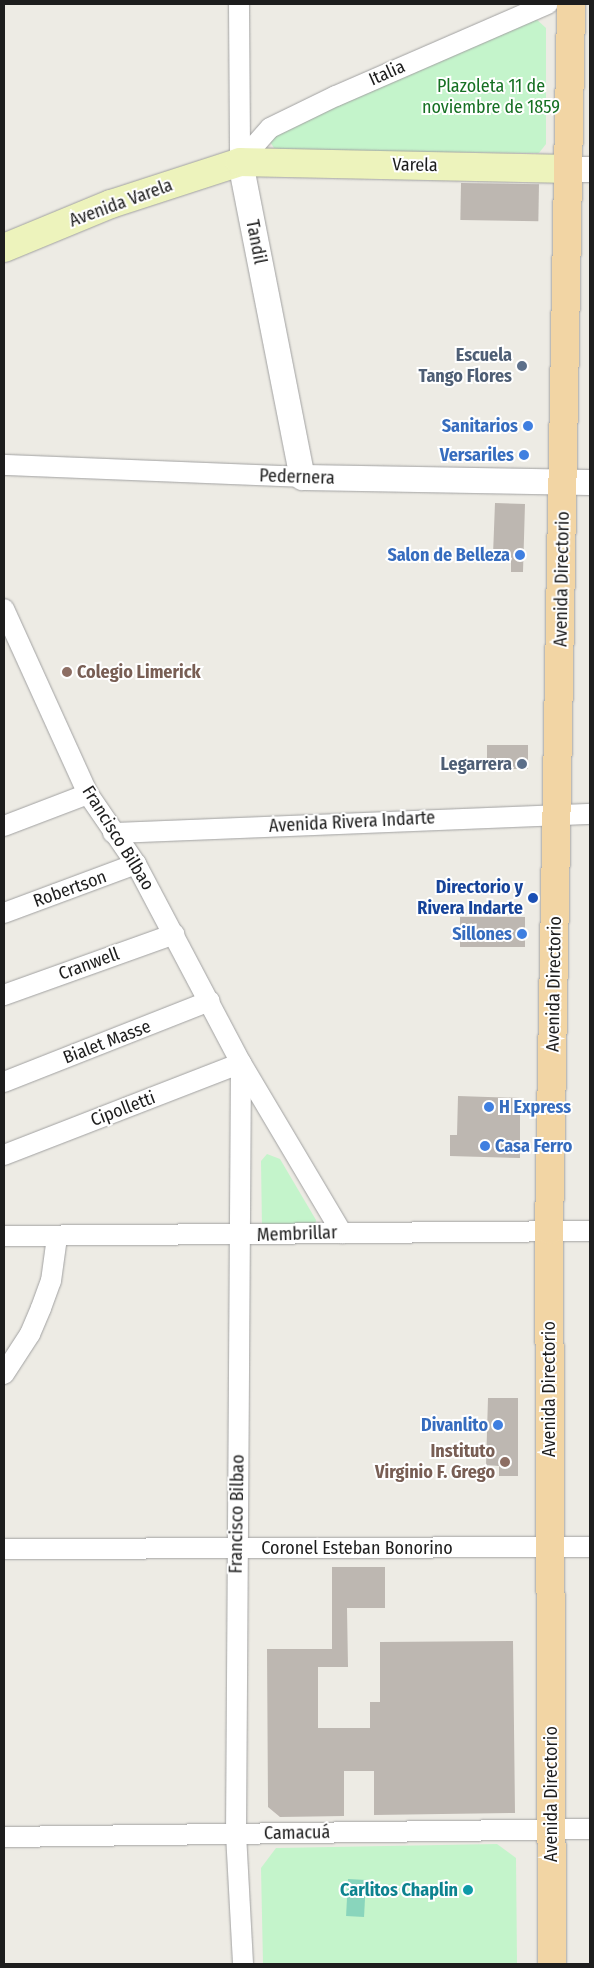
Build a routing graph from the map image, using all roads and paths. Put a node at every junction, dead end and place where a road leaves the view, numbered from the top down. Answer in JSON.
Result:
{"nodes":[{"id":1,"x":239,"y":4,"type":"edge"},
{"id":2,"x":548,"y":4,"type":"edge"},
{"id":3,"x":571,"y":4,"type":"edge"},
{"id":4,"x":240,"y":162,"type":"junction"},
{"id":5,"x":579,"y":169,"type":"edge"},
{"id":6,"x":4,"y":248,"type":"edge"},
{"id":7,"x":4,"y":465,"type":"edge"},
{"id":8,"x":302,"y":477,"type":"junction"},
{"id":9,"x":577,"y":481,"type":"edge"},
{"id":10,"x":4,"y":610,"type":"edge"},
{"id":11,"x":88,"y":794,"type":"junction"},
{"id":12,"x":559,"y":813,"type":"junction"},
{"id":13,"x":590,"y":814,"type":"edge"},
{"id":14,"x":4,"y":826,"type":"edge"},
{"id":15,"x":113,"y":833,"type":"junction"},
{"id":16,"x":136,"y":864,"type":"junction"},
{"id":17,"x":4,"y":913,"type":"edge"},
{"id":18,"x":174,"y":934,"type":"junction"},
{"id":19,"x":4,"y":995,"type":"edge"},
{"id":20,"x":210,"y":1001,"type":"junction"},
{"id":21,"x":241,"y":1063,"type":"junction"},
{"id":22,"x":4,"y":1082,"type":"edge"},
{"id":23,"x":4,"y":1155,"type":"edge"},
{"id":24,"x":549,"y":1230,"type":"junction"},
{"id":25,"x":590,"y":1231,"type":"edge"},
{"id":26,"x":342,"y":1233,"type":"junction"},
{"id":27,"x":4,"y":1236,"type":"edge"},
{"id":28,"x":240,"y":1236,"type":"junction"},
{"id":29,"x":57,"y":1237,"type":"junction"},
{"id":30,"x":4,"y":1374,"type":"edge"},
{"id":31,"x":550,"y":1546,"type":"junction"},
{"id":32,"x":590,"y":1547,"type":"edge"},
{"id":33,"x":236,"y":1548,"type":"junction"},
{"id":34,"x":4,"y":1549,"type":"edge"},
{"id":35,"x":590,"y":1829,"type":"edge"},
{"id":36,"x":551,"y":1830,"type":"junction"},
{"id":37,"x":236,"y":1834,"type":"junction"},
{"id":38,"x":4,"y":1837,"type":"edge"},
{"id":39,"x":242,"y":1964,"type":"edge"},
{"id":40,"x":552,"y":1964,"type":"edge"}],
"edges":[{"from":1,"to":4,"type":"street","name":"Tandil"},
{"from":2,"to":4,"type":"street","name":"Italia"},
{"from":3,"to":5,"type":"main road","name":"Avenida Directorio"},
{"from":4,"to":5,"type":"main road","name":"Varela"},
{"from":4,"to":6,"type":"main road","name":"Avenida Varela"},
{"from":4,"to":8,"type":"street","name":"Tandil"},
{"from":5,"to":9,"type":"main road","name":"Avenida Directorio"},
{"from":7,"to":8,"type":"street","name":"Pedernera"},
{"from":8,"to":9,"type":"street","name":"Pedernera"},
{"from":9,"to":12,"type":"main road","name":"Avenida Directorio"},
{"from":10,"to":11,"type":"street","name":"Francisco Bilbao"},
{"from":11,"to":14,"type":"street"},
{"from":11,"to":15,"type":"street","name":"Francisco Bilbao"},
{"from":12,"to":13,"type":"street","name":"Avenida Rivera Indarte"},
{"from":12,"to":15,"type":"street","name":"Avenida Rivera Indarte"},
{"from":12,"to":24,"type":"main road","name":"Avenida Directorio"},
{"from":15,"to":16,"type":"street","name":"Francisco Bilbao"},
{"from":16,"to":17,"type":"street","name":"Robertson"},
{"from":16,"to":18,"type":"street","name":"Francisco Bilbao"},
{"from":18,"to":19,"type":"street","name":"Cranwell"},
{"from":18,"to":20,"type":"street","name":"Francisco Bilbao"},
{"from":20,"to":21,"type":"street","name":"Francisco Bilbao"},
{"from":20,"to":22,"type":"street","name":"Bialet Masse"},
{"from":21,"to":23,"type":"street","name":"Cipolletti"},
{"from":21,"to":26,"type":"street","name":"Francisco Bilbao"},
{"from":21,"to":28,"type":"street","name":"Francisco Bilbao"},
{"from":24,"to":25,"type":"street","name":"Membrillar"},
{"from":24,"to":26,"type":"street","name":"Membrillar"},
{"from":24,"to":31,"type":"main road","name":"Avenida Directorio"},
{"from":26,"to":28,"type":"street","name":"Membrillar"},
{"from":27,"to":29,"type":"street","name":"Membrillar"},
{"from":28,"to":29,"type":"street","name":"Membrillar"},
{"from":28,"to":33,"type":"street","name":"Francisco Bilbao"},
{"from":29,"to":30,"type":"street"},
{"from":31,"to":32,"type":"street","name":"Coronel Esteban Bonorino"},
{"from":31,"to":33,"type":"street","name":"Coronel Esteban Bonorino"},
{"from":31,"to":36,"type":"main road","name":"Avenida Directorio"},
{"from":33,"to":34,"type":"street","name":"Coronel Esteban Bonorino"},
{"from":33,"to":37,"type":"street","name":"Francisco Bilbao"},
{"from":35,"to":36,"type":"street","name":"Camacuá"},
{"from":36,"to":37,"type":"street","name":"Camacuá"},
{"from":36,"to":40,"type":"main road","name":"Avenida Directorio"},
{"from":37,"to":38,"type":"street","name":"Camacuá"},
{"from":37,"to":39,"type":"street","name":"Francisco Bilbao"}]}
